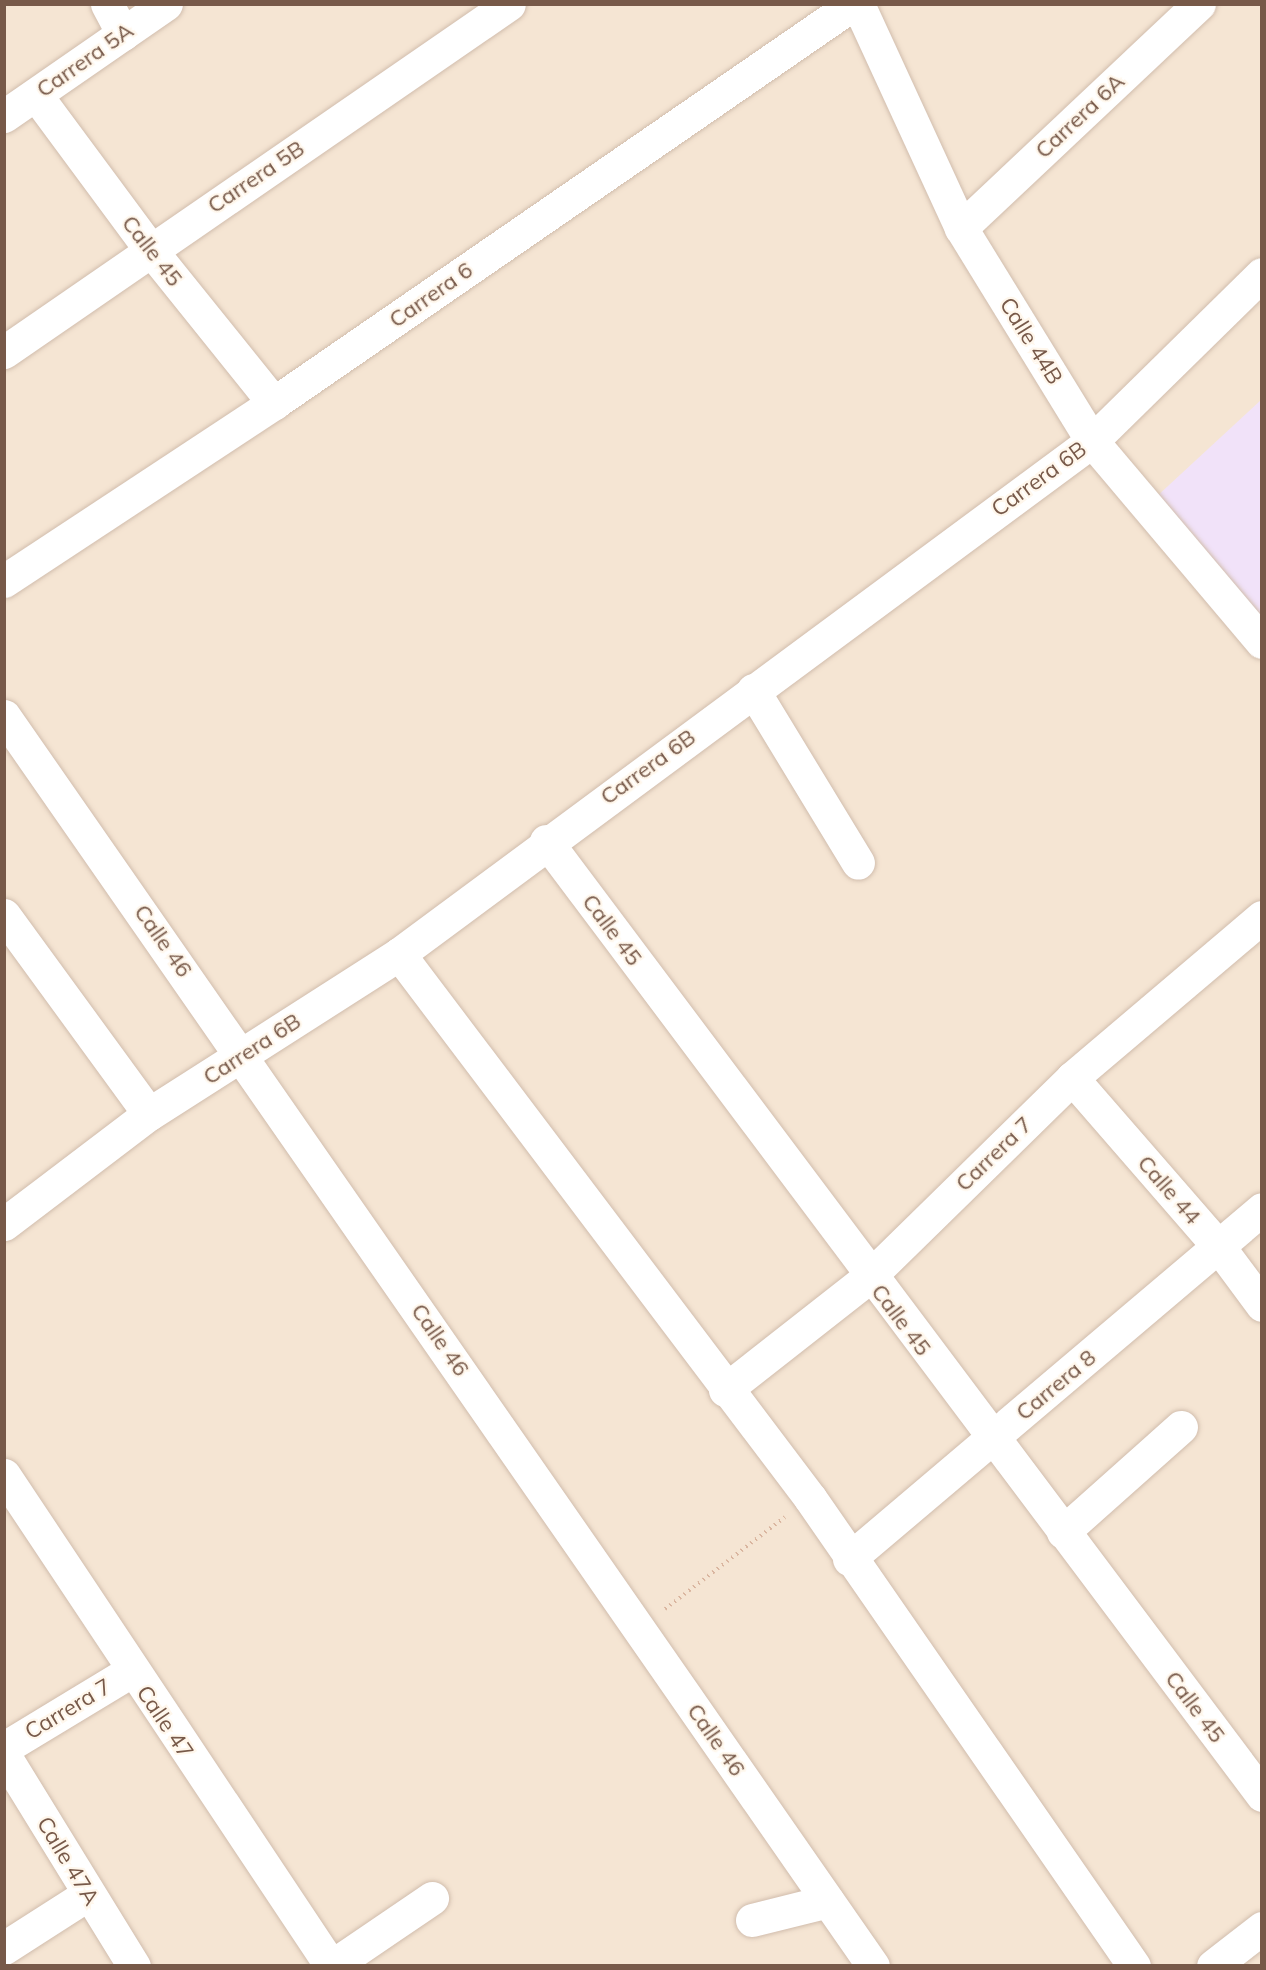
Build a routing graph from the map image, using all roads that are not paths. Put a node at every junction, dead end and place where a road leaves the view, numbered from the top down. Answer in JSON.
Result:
{"nodes":[{"id":1,"x":107,"y":4,"type":"edge"},
{"id":2,"x":166,"y":4,"type":"edge"},
{"id":3,"x":509,"y":4,"type":"edge"},
{"id":4,"x":853,"y":4,"type":"edge"},
{"id":5,"x":858,"y":4,"type":"edge"},
{"id":6,"x":1199,"y":4,"type":"edge"},
{"id":7,"x":123,"y":34,"type":"junction"},
{"id":8,"x":36,"y":94,"type":"junction"},
{"id":9,"x":4,"y":116,"type":"edge"},
{"id":10,"x":961,"y":228,"type":"junction"},
{"id":11,"x":150,"y":249,"type":"junction"},
{"id":12,"x":1262,"y":274,"type":"edge"},
{"id":13,"x":4,"y":352,"type":"edge"},
{"id":14,"x":274,"y":403,"type":"junction"},
{"id":15,"x":1092,"y":441,"type":"junction"},
{"id":16,"x":4,"y":581,"type":"edge"},
{"id":17,"x":1262,"y":642,"type":"edge"},
{"id":18,"x":753,"y":690,"type":"junction"},
{"id":19,"x":4,"y":716,"type":"edge"},
{"id":20,"x":546,"y":841,"type":"junction"},
{"id":21,"x":858,"y":863,"type":"dead end"},
{"id":22,"x":4,"y":915,"type":"edge"},
{"id":23,"x":1262,"y":917,"type":"edge"},
{"id":24,"x":399,"y":954,"type":"junction"},
{"id":25,"x":244,"y":1054,"type":"junction"},
{"id":26,"x":1072,"y":1078,"type":"junction"},
{"id":27,"x":149,"y":1114,"type":"junction"},
{"id":28,"x":1262,"y":1209,"type":"edge"},
{"id":29,"x":4,"y":1224,"type":"edge"},
{"id":30,"x":1219,"y":1247,"type":"junction"},
{"id":31,"x":869,"y":1277,"type":"junction"},
{"id":32,"x":1262,"y":1305,"type":"edge"},
{"id":33,"x":725,"y":1390,"type":"junction"},
{"id":34,"x":1181,"y":1427,"type":"dead end"},
{"id":35,"x":991,"y":1440,"type":"junction"},
{"id":36,"x":4,"y":1475,"type":"edge"},
{"id":37,"x":1063,"y":1532,"type":"junction"},
{"id":38,"x":849,"y":1559,"type":"junction"},
{"id":39,"x":130,"y":1671,"type":"junction"},
{"id":40,"x":4,"y":1748,"type":"edge"},
{"id":41,"x":4,"y":1755,"type":"edge"},
{"id":42,"x":1262,"y":1795,"type":"edge"},
{"id":43,"x":87,"y":1895,"type":"junction"},
{"id":44,"x":432,"y":1898,"type":"dead end"},
{"id":45,"x":828,"y":1901,"type":"junction"},
{"id":46,"x":752,"y":1920,"type":"dead end"},
{"id":47,"x":1262,"y":1928,"type":"edge"},
{"id":48,"x":4,"y":1948,"type":"edge"},
{"id":49,"x":134,"y":1965,"type":"edge"},
{"id":50,"x":332,"y":1965,"type":"edge"},
{"id":51,"x":873,"y":1965,"type":"edge"},
{"id":52,"x":1134,"y":1965,"type":"edge"},
{"id":53,"x":1213,"y":1965,"type":"edge"}],
"edges":[{"from":1,"to":7,"type":"street"},
{"from":2,"to":7,"type":"street","name":"Carrera 5A"},
{"from":3,"to":11,"type":"street","name":"Carrera 5B"},
{"from":4,"to":14,"type":"street","name":"Carrera 6"},
{"from":5,"to":10,"type":"street","name":"Calle 44B"},
{"from":6,"to":10,"type":"street","name":"Carrera 6A"},
{"from":7,"to":8,"type":"street","name":"Carrera 5A"},
{"from":8,"to":9,"type":"street","name":"Carrera 5A"},
{"from":8,"to":11,"type":"street","name":"Calle 45"},
{"from":10,"to":15,"type":"street","name":"Calle 44B"},
{"from":11,"to":13,"type":"street","name":"Carrera 5B"},
{"from":11,"to":14,"type":"street","name":"Calle 45"},
{"from":12,"to":15,"type":"street","name":"Carrera 6B"},
{"from":14,"to":16,"type":"street","name":"Carrera 6"},
{"from":15,"to":17,"type":"street","name":"Calle 44B"},
{"from":15,"to":18,"type":"street","name":"Carrera 6B"},
{"from":18,"to":20,"type":"street","name":"Carrera 6B"},
{"from":18,"to":21,"type":"street"},
{"from":19,"to":25,"type":"street","name":"Calle 46"},
{"from":20,"to":24,"type":"street","name":"Carrera 6B"},
{"from":20,"to":31,"type":"street","name":"Calle 45"},
{"from":22,"to":27,"type":"street"},
{"from":23,"to":26,"type":"street","name":"Carrera 7"},
{"from":24,"to":25,"type":"street","name":"Carrera 6B"},
{"from":24,"to":33,"type":"street"},
{"from":25,"to":27,"type":"street","name":"Carrera 6B"},
{"from":25,"to":45,"type":"street","name":"Calle 46"},
{"from":26,"to":30,"type":"street","name":"Calle 44"},
{"from":26,"to":31,"type":"street","name":"Carrera 7"},
{"from":27,"to":29,"type":"street","name":"Carrera 6B"},
{"from":28,"to":30,"type":"street","name":"Carrera 8"},
{"from":30,"to":32,"type":"street","name":"Calle 44"},
{"from":30,"to":35,"type":"street","name":"Carrera 8"},
{"from":31,"to":33,"type":"street","name":"Carrera 7"},
{"from":31,"to":35,"type":"street","name":"Calle 45"},
{"from":33,"to":38,"type":"street"},
{"from":34,"to":37,"type":"street"},
{"from":35,"to":37,"type":"street","name":"Calle 45"},
{"from":35,"to":38,"type":"street","name":"Carrera 8"},
{"from":36,"to":39,"type":"street","name":"Calle 47"},
{"from":37,"to":42,"type":"street","name":"Calle 45"},
{"from":38,"to":52,"type":"street"},
{"from":39,"to":40,"type":"street","name":"Carrera 7"},
{"from":39,"to":50,"type":"street","name":"Calle 47"},
{"from":41,"to":43,"type":"street","name":"Calle 47A"},
{"from":43,"to":48,"type":"street"},
{"from":43,"to":49,"type":"street","name":"Calle 47A"},
{"from":44,"to":50,"type":"street"},
{"from":45,"to":46,"type":"street"},
{"from":45,"to":51,"type":"street","name":"Calle 46"},
{"from":47,"to":53,"type":"street"}]}
